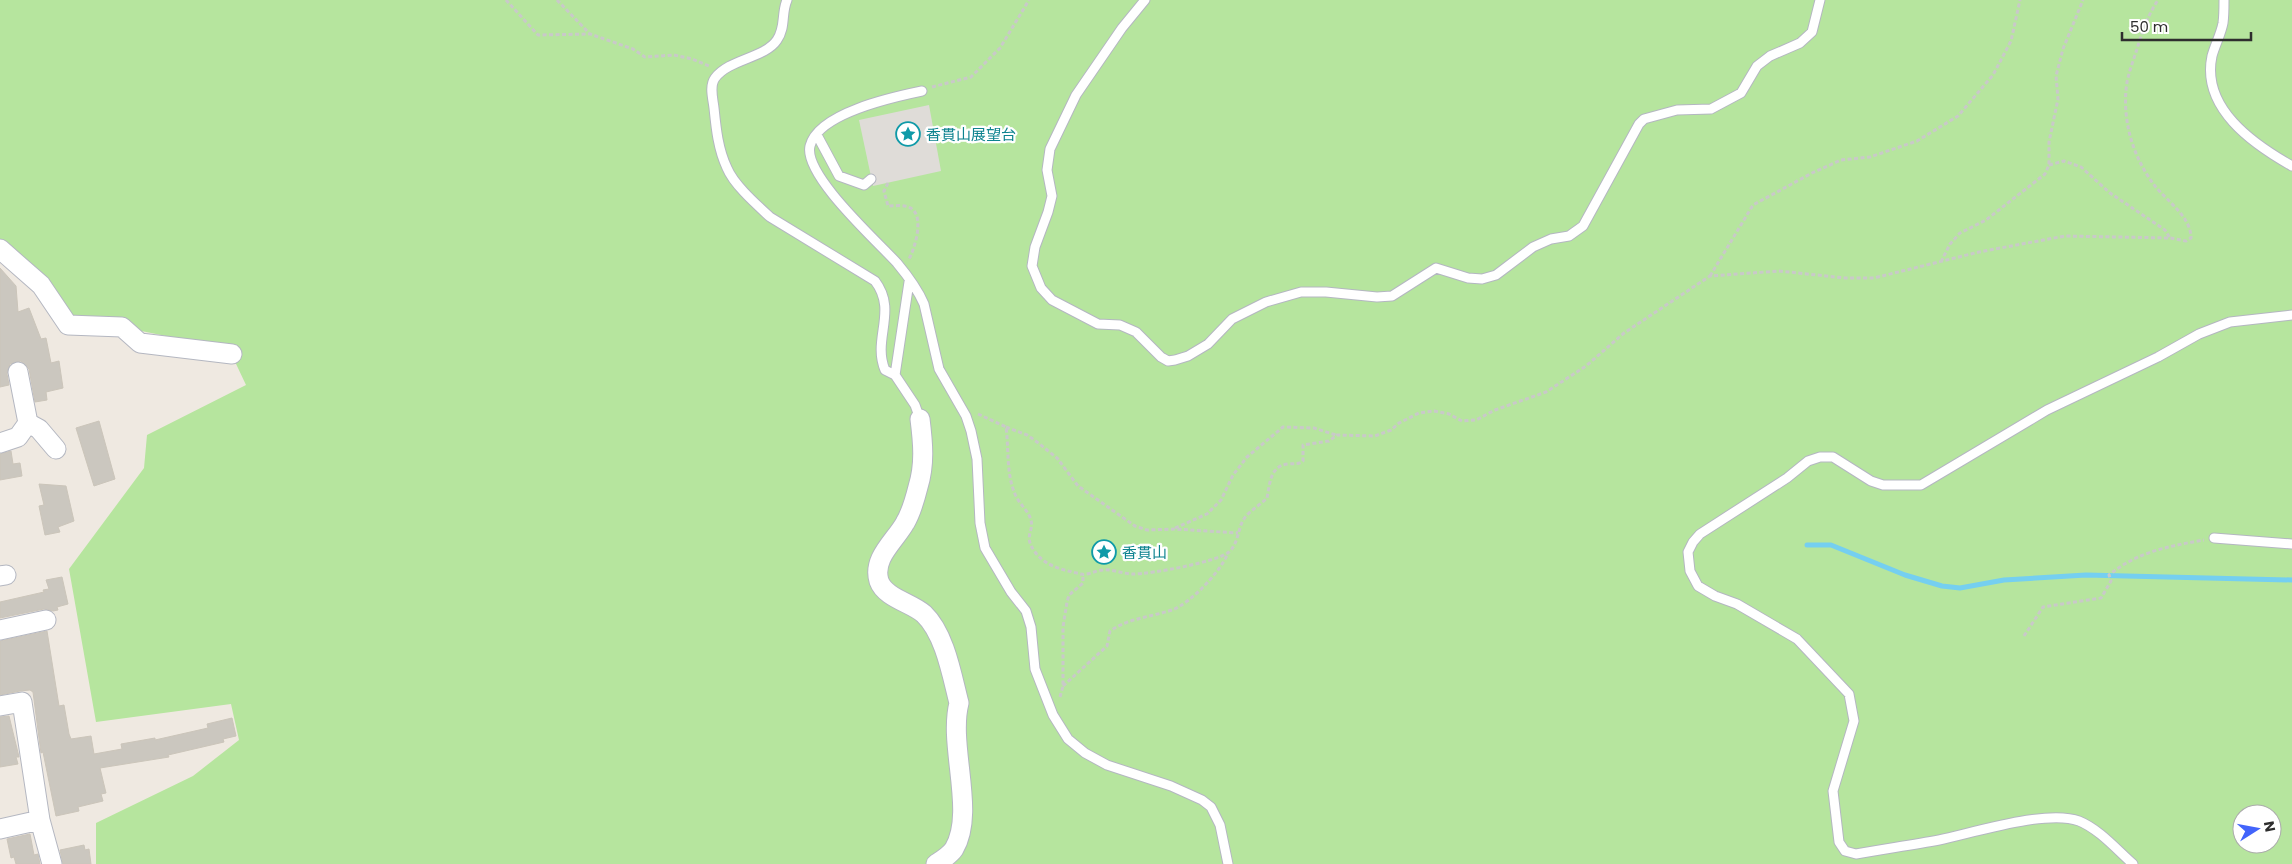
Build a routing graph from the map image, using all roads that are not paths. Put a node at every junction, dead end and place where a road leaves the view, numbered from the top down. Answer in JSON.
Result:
{"nodes":[{"id":1,"x":787,"y":0,"type":"edge"},
{"id":2,"x":1145,"y":0,"type":"edge"},
{"id":3,"x":1820,"y":0,"type":"edge"},
{"id":4,"x":2224,"y":0,"type":"edge"},
{"id":5,"x":922,"y":91,"type":"road end"},
{"id":6,"x":816,"y":135,"type":"junction"},
{"id":7,"x":2292,"y":166,"type":"edge"},
{"id":8,"x":871,"y":179,"type":"dead end"},
{"id":9,"x":0,"y":249,"type":"edge"},
{"id":10,"x":909,"y":282,"type":"junction"},
{"id":11,"x":2292,"y":315,"type":"edge"},
{"id":12,"x":232,"y":354,"type":"dead end"},
{"id":13,"x":18,"y":372,"type":"dead end"},
{"id":14,"x":895,"y":375,"type":"junction"},
{"id":15,"x":920,"y":419,"type":"joint"},
{"id":16,"x":28,"y":423,"type":"junction"},
{"id":17,"x":0,"y":443,"type":"edge"},
{"id":18,"x":56,"y":449,"type":"dead end"},
{"id":19,"x":2214,"y":538,"type":"road end"},
{"id":20,"x":2292,"y":544,"type":"edge"},
{"id":21,"x":46,"y":620,"type":"dead end"},
{"id":22,"x":0,"y":630,"type":"edge"},
{"id":23,"x":0,"y":706,"type":"edge"},
{"id":24,"x":40,"y":820,"type":"junction"},
{"id":25,"x":0,"y":829,"type":"edge"},
{"id":26,"x":52,"y":864,"type":"edge"},
{"id":27,"x":936,"y":864,"type":"edge"},
{"id":28,"x":1228,"y":864,"type":"edge"},
{"id":29,"x":2133,"y":864,"type":"edge"}],
"edges":[{"from":1,"to":14,"type":"lane"},
{"from":2,"to":3,"type":"lane"},
{"from":4,"to":7,"type":"lane"},
{"from":5,"to":6,"type":"lane"},
{"from":6,"to":8,"type":"lane"},
{"from":6,"to":10,"type":"lane"},
{"from":9,"to":12,"type":"street"},
{"from":10,"to":14,"type":"lane"},
{"from":10,"to":28,"type":"lane"},
{"from":11,"to":29,"type":"lane"},
{"from":13,"to":16,"type":"street"},
{"from":14,"to":15,"type":"lane"},
{"from":15,"to":27,"type":"street"},
{"from":16,"to":17,"type":"street"},
{"from":16,"to":18,"type":"street"},
{"from":19,"to":20,"type":"lane"},
{"from":21,"to":22,"type":"street"},
{"from":23,"to":24,"type":"street"},
{"from":24,"to":25,"type":"street"},
{"from":24,"to":26,"type":"street"}]}
